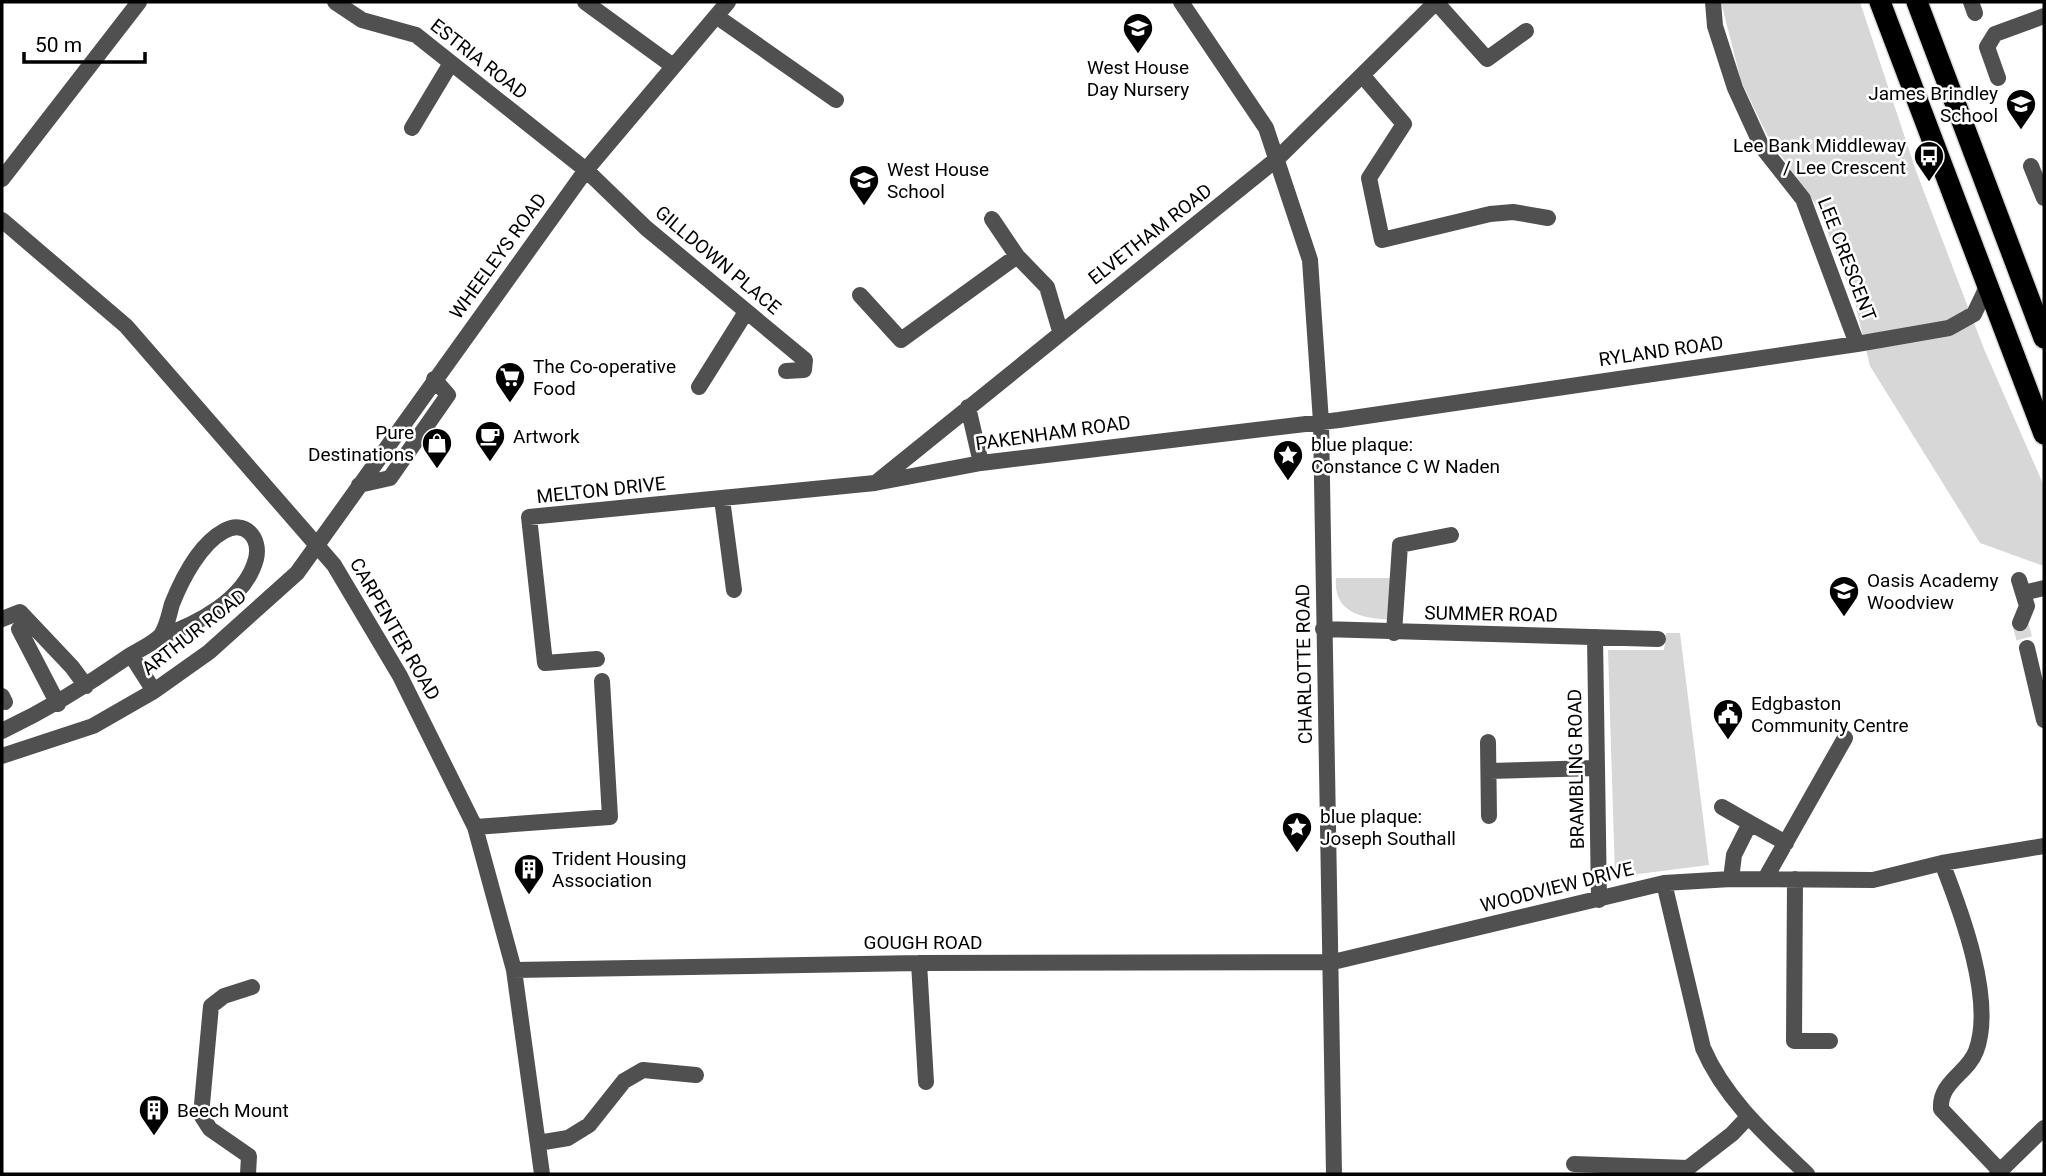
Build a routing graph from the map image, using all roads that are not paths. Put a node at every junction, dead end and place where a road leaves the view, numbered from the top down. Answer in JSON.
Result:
{"nodes":[{"id":1,"x":139,"y":2,"type":"edge"},
{"id":2,"x":335,"y":2,"type":"edge"},
{"id":3,"x":586,"y":2,"type":"edge"},
{"id":4,"x":727,"y":2,"type":"edge"},
{"id":5,"x":1181,"y":2,"type":"edge"},
{"id":6,"x":1436,"y":2,"type":"edge"},
{"id":7,"x":1713,"y":2,"type":"edge"},
{"id":8,"x":1880,"y":2,"type":"edge"},
{"id":9,"x":1917,"y":2,"type":"edge"},
{"id":10,"x":716,"y":16,"type":"junction"},
{"id":11,"x":2044,"y":16,"type":"edge"},
{"id":12,"x":1525,"y":31,"type":"dead end"},
{"id":13,"x":451,"y":63,"type":"junction"},
{"id":14,"x":673,"y":66,"type":"junction"},
{"id":15,"x":1362,"y":75,"type":"junction"},
{"id":16,"x":1998,"y":78,"type":"dead end"},
{"id":17,"x":836,"y":100,"type":"dead end"},
{"id":18,"x":412,"y":128,"type":"dead end"},
{"id":19,"x":1278,"y":158,"type":"junction"},
{"id":20,"x":2031,"y":166,"type":"dead end"},
{"id":21,"x":586,"y":170,"type":"junction"},
{"id":22,"x":2,"y":179,"type":"edge"},
{"id":23,"x":2044,"y":198,"type":"edge"},
{"id":24,"x":1548,"y":218,"type":"dead end"},
{"id":25,"x":992,"y":219,"type":"dead end"},
{"id":26,"x":2,"y":220,"type":"edge"},
{"id":27,"x":1017,"y":256,"type":"junction"},
{"id":28,"x":1987,"y":287,"type":"junction"},
{"id":29,"x":860,"y":295,"type":"dead end"},
{"id":30,"x":746,"y":312,"type":"junction"},
{"id":31,"x":1060,"y":331,"type":"junction"},
{"id":32,"x":2044,"y":338,"type":"edge"},
{"id":33,"x":1857,"y":344,"type":"junction"},
{"id":34,"x":786,"y":371,"type":"dead end"},
{"id":35,"x":699,"y":387,"type":"dead end"},
{"id":36,"x":968,"y":407,"type":"junction"},
{"id":37,"x":1321,"y":422,"type":"junction"},
{"id":38,"x":2044,"y":434,"type":"edge"},
{"id":39,"x":981,"y":463,"type":"junction"},
{"id":40,"x":875,"y":483,"type":"junction"},
{"id":41,"x":791,"y":490,"type":"joint"},
{"id":42,"x":722,"y":499,"type":"junction"},
{"id":43,"x":1451,"y":535,"type":"dead end"},
{"id":44,"x":319,"y":547,"type":"junction"},
{"id":45,"x":2044,"y":587,"type":"edge"},
{"id":46,"x":734,"y":590,"type":"dead end"},
{"id":47,"x":2,"y":619,"type":"edge"},
{"id":48,"x":2020,"y":623,"type":"tunnel mouth"},
{"id":49,"x":19,"y":629,"type":"dead end"},
{"id":50,"x":1323,"y":629,"type":"junction"},
{"id":51,"x":1394,"y":633,"type":"junction"},
{"id":52,"x":160,"y":637,"type":"junction"},
{"id":53,"x":1595,"y":637,"type":"junction"},
{"id":54,"x":1658,"y":639,"type":"dead end"},
{"id":55,"x":2027,"y":648,"type":"tunnel mouth"},
{"id":56,"x":131,"y":655,"type":"junction"},
{"id":57,"x":597,"y":659,"type":"dead end"},
{"id":58,"x":602,"y":681,"type":"dead end"},
{"id":59,"x":86,"y":686,"type":"junction"},
{"id":60,"x":154,"y":691,"type":"junction"},
{"id":61,"x":58,"y":704,"type":"junction"},
{"id":62,"x":2044,"y":720,"type":"edge"},
{"id":63,"x":2,"y":731,"type":"edge"},
{"id":64,"x":1845,"y":738,"type":"dead end"},
{"id":65,"x":1488,"y":742,"type":"dead end"},
{"id":66,"x":2,"y":756,"type":"edge"},
{"id":67,"x":1597,"y":768,"type":"junction"},
{"id":68,"x":1489,"y":771,"type":"junction"},
{"id":69,"x":1722,"y":807,"type":"dead end"},
{"id":70,"x":1489,"y":816,"type":"dead end"},
{"id":71,"x":1750,"y":823,"type":"junction"},
{"id":72,"x":475,"y":827,"type":"junction"},
{"id":73,"x":1786,"y":843,"type":"junction"},
{"id":74,"x":2044,"y":846,"type":"edge"},
{"id":75,"x":1942,"y":863,"type":"junction"},
{"id":76,"x":1731,"y":879,"type":"junction"},
{"id":77,"x":1765,"y":879,"type":"junction"},
{"id":78,"x":1795,"y":879,"type":"junction"},
{"id":79,"x":1664,"y":883,"type":"junction"},
{"id":80,"x":1599,"y":900,"type":"junction"},
{"id":81,"x":1333,"y":962,"type":"junction"},
{"id":82,"x":919,"y":963,"type":"junction"},
{"id":83,"x":514,"y":970,"type":"junction"},
{"id":84,"x":252,"y":987,"type":"dead end"},
{"id":85,"x":1830,"y":1041,"type":"dead end"},
{"id":86,"x":696,"y":1075,"type":"dead end"},
{"id":87,"x":926,"y":1082,"type":"dead end"},
{"id":88,"x":1748,"y":1117,"type":"junction"},
{"id":89,"x":2044,"y":1128,"type":"edge"},
{"id":90,"x":538,"y":1143,"type":"junction"},
{"id":91,"x":1574,"y":1164,"type":"dead end"},
{"id":92,"x":1998,"y":1173,"type":"edge"},
{"id":93,"x":248,"y":1174,"type":"edge"},
{"id":94,"x":542,"y":1174,"type":"edge"},
{"id":95,"x":1334,"y":1174,"type":"edge"},
{"id":96,"x":1807,"y":1174,"type":"edge"}],
"edges":[{"from":1,"to":22,"type":"street"},
{"from":2,"to":13,"type":"street","name":"ESTRIA ROAD"},
{"from":3,"to":14,"type":"street"},
{"from":4,"to":10,"type":"street","name":"WHEELEYS ROAD"},
{"from":5,"to":19,"type":"street","name":"CHARLOTTE ROAD"},
{"from":6,"to":12,"type":"street","name":"ELVETHAM ROAD"},
{"from":6,"to":15,"type":"street","name":"ELVETHAM ROAD"},
{"from":7,"to":33,"type":"street","name":"LEE CRESCENT"},
{"from":8,"to":28,"type":"highway"},
{"from":9,"to":32,"type":"highway"},
{"from":10,"to":14,"type":"street","name":"WHEELEYS ROAD"},
{"from":10,"to":17,"type":"street"},
{"from":11,"to":16,"type":"street"},
{"from":13,"to":18,"type":"street"},
{"from":13,"to":21,"type":"street","name":"ESTRIA ROAD"},
{"from":14,"to":21,"type":"street","name":"WHEELEYS ROAD"},
{"from":15,"to":19,"type":"street","name":"ELVETHAM ROAD"},
{"from":15,"to":24,"type":"street"},
{"from":19,"to":31,"type":"street","name":"ELVETHAM ROAD"},
{"from":19,"to":37,"type":"street","name":"CHARLOTTE ROAD"},
{"from":20,"to":23,"type":"street"},
{"from":21,"to":30,"type":"street","name":"GILLDOWN PLACE"},
{"from":21,"to":44,"type":"street","name":"WHEELEYS ROAD"},
{"from":25,"to":27,"type":"street"},
{"from":26,"to":44,"type":"street","name":"CARPENTER ROAD"},
{"from":27,"to":29,"type":"street"},
{"from":27,"to":31,"type":"street"},
{"from":28,"to":33,"type":"street","name":"RYLAND ROAD"},
{"from":28,"to":38,"type":"highway"},
{"from":30,"to":34,"type":"street","name":"GILLDOWN PLACE"},
{"from":30,"to":35,"type":"street"},
{"from":31,"to":36,"type":"street","name":"ELVETHAM ROAD"},
{"from":33,"to":37,"type":"street","name":"RYLAND ROAD"},
{"from":36,"to":39,"type":"street"},
{"from":36,"to":40,"type":"street","name":"ELVETHAM ROAD"},
{"from":37,"to":39,"type":"street","name":"PAKENHAM ROAD"},
{"from":37,"to":50,"type":"street","name":"CHARLOTTE ROAD"},
{"from":39,"to":40,"type":"street","name":"PAKENHAM ROAD"},
{"from":40,"to":41,"type":"street","name":"PAKENHAM ROAD"},
{"from":41,"to":42,"type":"street","name":"MELTON DRIVE"},
{"from":42,"to":46,"type":"street"},
{"from":42,"to":57,"type":"street","name":"MELTON DRIVE"},
{"from":43,"to":51,"type":"street"},
{"from":44,"to":60,"type":"street","name":"ARTHUR ROAD"},
{"from":44,"to":72,"type":"street","name":"CARPENTER ROAD"},
{"from":45,"to":48,"type":"street"},
{"from":47,"to":59,"type":"street"},
{"from":49,"to":61,"type":"street"},
{"from":50,"to":51,"type":"street","name":"SUMMER ROAD"},
{"from":50,"to":81,"type":"street","name":"CHARLOTTE ROAD"},
{"from":51,"to":53,"type":"street","name":"SUMMER ROAD"},
{"from":52,"to":52,"type":"street"},
{"from":52,"to":56,"type":"street"},
{"from":53,"to":54,"type":"street","name":"SUMMER ROAD"},
{"from":53,"to":67,"type":"street","name":"BRAMBLING ROAD"},
{"from":55,"to":62,"type":"street"},
{"from":56,"to":59,"type":"street"},
{"from":56,"to":60,"type":"street"},
{"from":58,"to":72,"type":"street"},
{"from":59,"to":61,"type":"street"},
{"from":60,"to":66,"type":"street","name":"ARTHUR ROAD"},
{"from":61,"to":63,"type":"street"},
{"from":64,"to":73,"type":"street"},
{"from":65,"to":68,"type":"street"},
{"from":67,"to":68,"type":"street"},
{"from":67,"to":80,"type":"street","name":"BRAMBLING ROAD"},
{"from":68,"to":70,"type":"street"},
{"from":69,"to":71,"type":"street"},
{"from":71,"to":73,"type":"street"},
{"from":71,"to":76,"type":"street"},
{"from":72,"to":83,"type":"street","name":"CARPENTER ROAD"},
{"from":73,"to":77,"type":"street"},
{"from":74,"to":75,"type":"street","name":"WOODVIEW DRIVE"},
{"from":75,"to":78,"type":"street","name":"WOODVIEW DRIVE"},
{"from":75,"to":92,"type":"street"},
{"from":76,"to":77,"type":"street","name":"WOODVIEW DRIVE"},
{"from":76,"to":79,"type":"street","name":"WOODVIEW DRIVE"},
{"from":77,"to":78,"type":"street","name":"WOODVIEW DRIVE"},
{"from":78,"to":85,"type":"street"},
{"from":79,"to":80,"type":"street","name":"WOODVIEW DRIVE"},
{"from":79,"to":88,"type":"street"},
{"from":80,"to":81,"type":"street","name":"WOODVIEW DRIVE"},
{"from":81,"to":82,"type":"street","name":"GOUGH ROAD"},
{"from":81,"to":95,"type":"street","name":"CHARLOTTE ROAD"},
{"from":82,"to":83,"type":"street","name":"GOUGH ROAD"},
{"from":82,"to":87,"type":"street"},
{"from":83,"to":90,"type":"street","name":"CARPENTER ROAD"},
{"from":84,"to":93,"type":"street"},
{"from":86,"to":90,"type":"street"},
{"from":88,"to":91,"type":"street"},
{"from":88,"to":96,"type":"street"},
{"from":89,"to":92,"type":"street"},
{"from":90,"to":94,"type":"street","name":"CARPENTER ROAD"}]}
